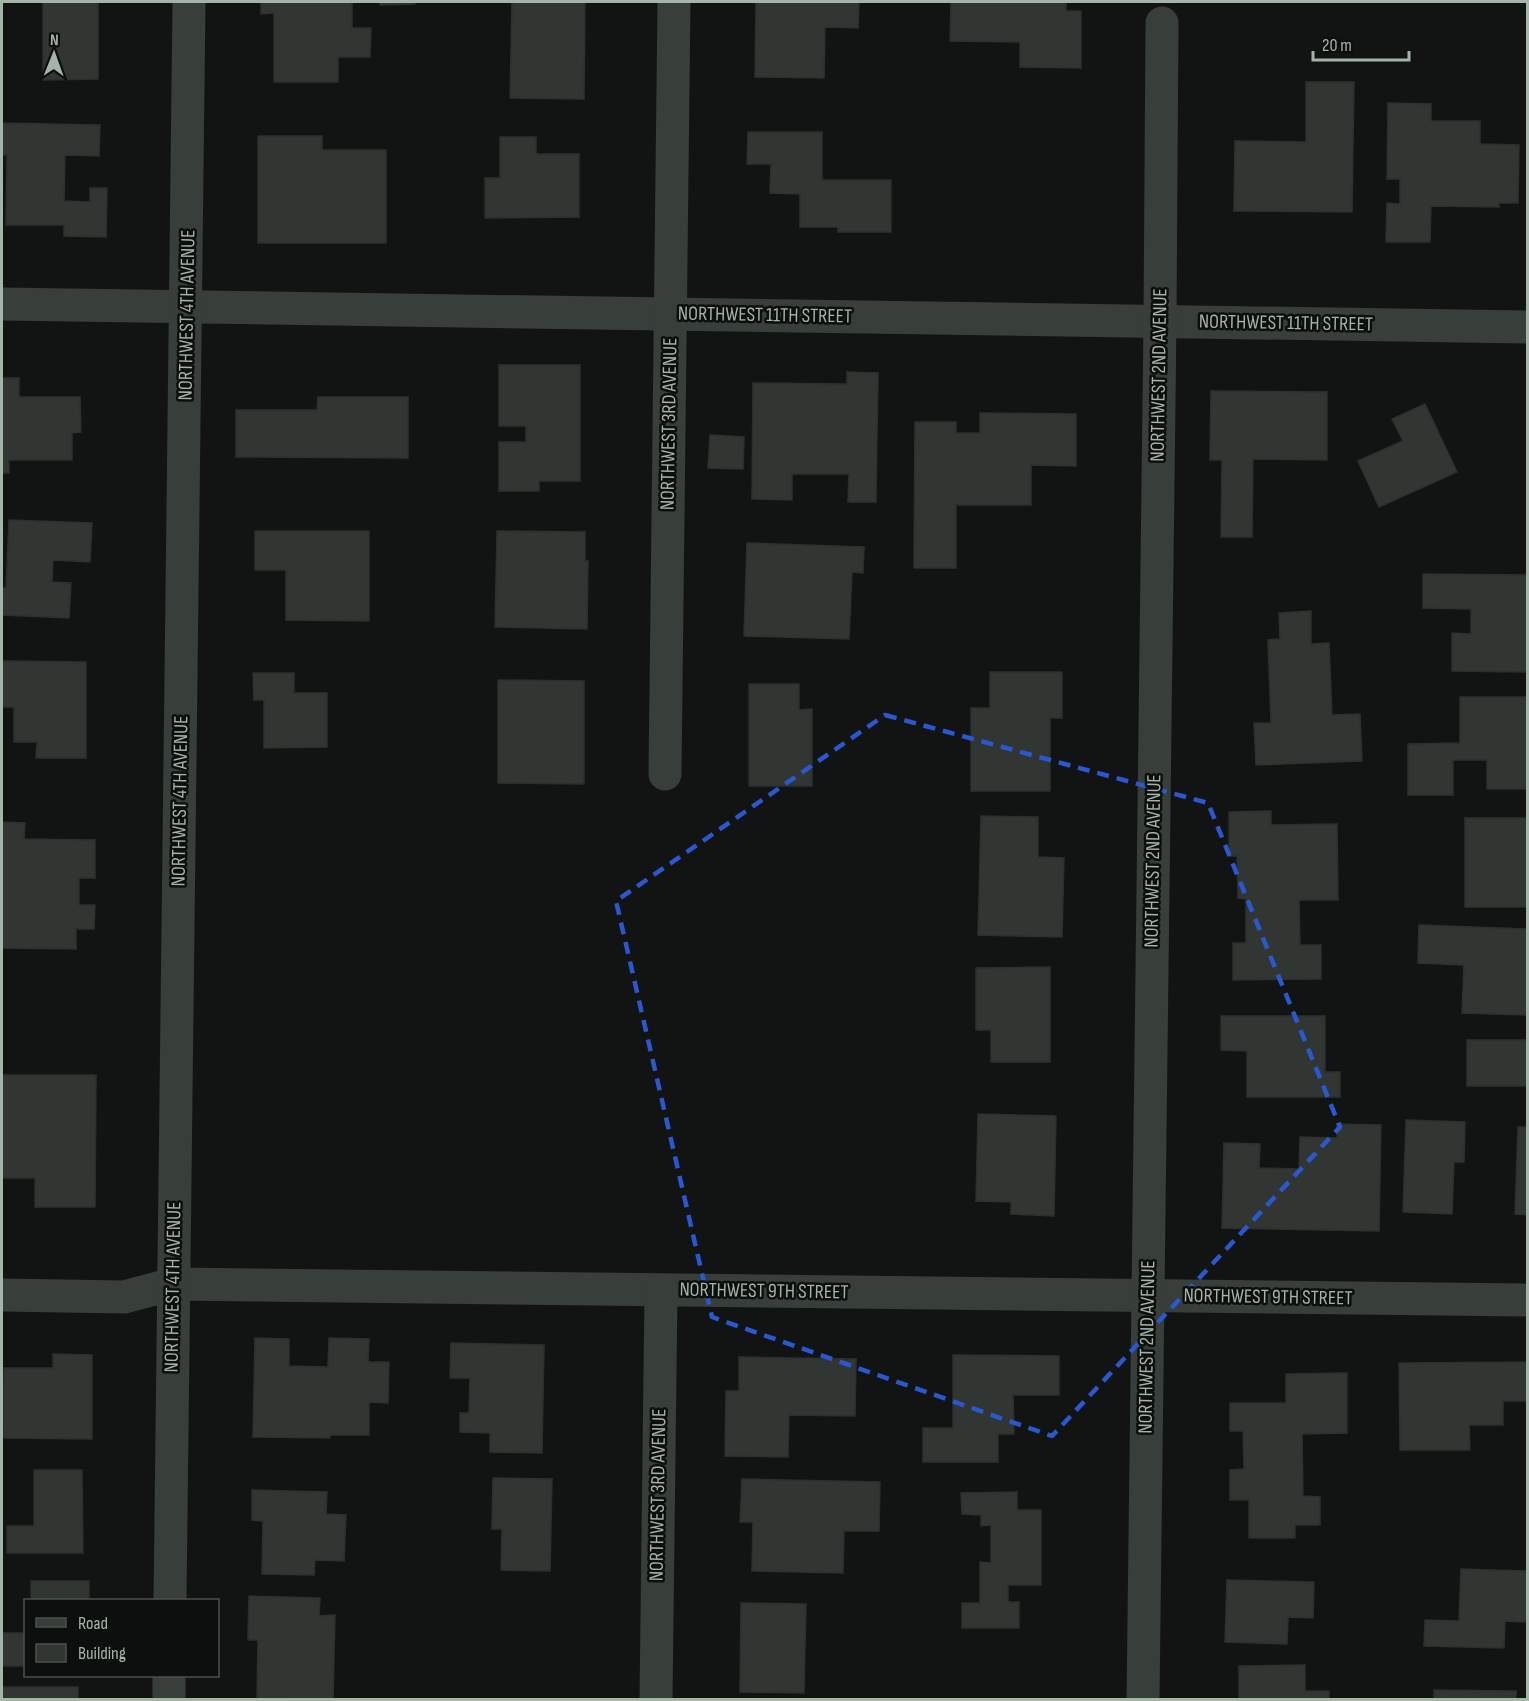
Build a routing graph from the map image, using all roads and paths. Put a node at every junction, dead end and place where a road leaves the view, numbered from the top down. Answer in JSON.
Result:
{"nodes":[{"id":1,"x":189,"y":2,"type":"edge"},
{"id":2,"x":674,"y":2,"type":"edge"},
{"id":3,"x":1162,"y":23,"type":"dead end"},
{"id":4,"x":2,"y":304,"type":"edge"},
{"id":5,"x":187,"y":307,"type":"junction"},
{"id":6,"x":670,"y":314,"type":"junction"},
{"id":7,"x":1160,"y":321,"type":"junction"},
{"id":8,"x":1527,"y":327,"type":"edge"},
{"id":9,"x":664,"y":774,"type":"dead end"},
{"id":10,"x":173,"y":1284,"type":"junction"},
{"id":11,"x":661,"y":1290,"type":"junction"},
{"id":12,"x":2,"y":1295,"type":"edge"},
{"id":13,"x":1148,"y":1295,"type":"junction"},
{"id":14,"x":1527,"y":1300,"type":"edge"},
{"id":15,"x":170,"y":1599,"type":"edge"},
{"id":16,"x":169,"y":1677,"type":"edge"},
{"id":17,"x":169,"y":1700,"type":"edge"},
{"id":18,"x":656,"y":1700,"type":"edge"},
{"id":19,"x":1143,"y":1700,"type":"edge"}],
"edges":[{"from":1,"to":5,"type":"street","name":"NORTHWEST 4TH AVENUE"},
{"from":2,"to":6,"type":"street","name":"NORTHWEST 3RD AVENUE"},
{"from":3,"to":7,"type":"street","name":"NORTHWEST 2ND AVENUE"},
{"from":4,"to":5,"type":"street","name":"NORTHWEST 11TH STREET"},
{"from":5,"to":6,"type":"street","name":"NORTHWEST 11TH STREET"},
{"from":5,"to":10,"type":"street","name":"NORTHWEST 4TH AVENUE"},
{"from":6,"to":7,"type":"street","name":"NORTHWEST 11TH STREET"},
{"from":6,"to":9,"type":"street","name":"NORTHWEST 3RD AVENUE"},
{"from":7,"to":8,"type":"street","name":"NORTHWEST 11TH STREET"},
{"from":7,"to":13,"type":"street","name":"NORTHWEST 2ND AVENUE"},
{"from":10,"to":11,"type":"street","name":"NORTHWEST 9TH STREET"},
{"from":10,"to":12,"type":"street","name":"NORTHWEST 9TH STREET"},
{"from":10,"to":15,"type":"street","name":"NORTHWEST 4TH AVENUE"},
{"from":11,"to":13,"type":"street","name":"NORTHWEST 9TH STREET"},
{"from":11,"to":18,"type":"street","name":"NORTHWEST 3RD AVENUE"},
{"from":13,"to":14,"type":"street","name":"NORTHWEST 9TH STREET"},
{"from":13,"to":19,"type":"street","name":"NORTHWEST 2ND AVENUE"},
{"from":16,"to":17,"type":"street"}]}
